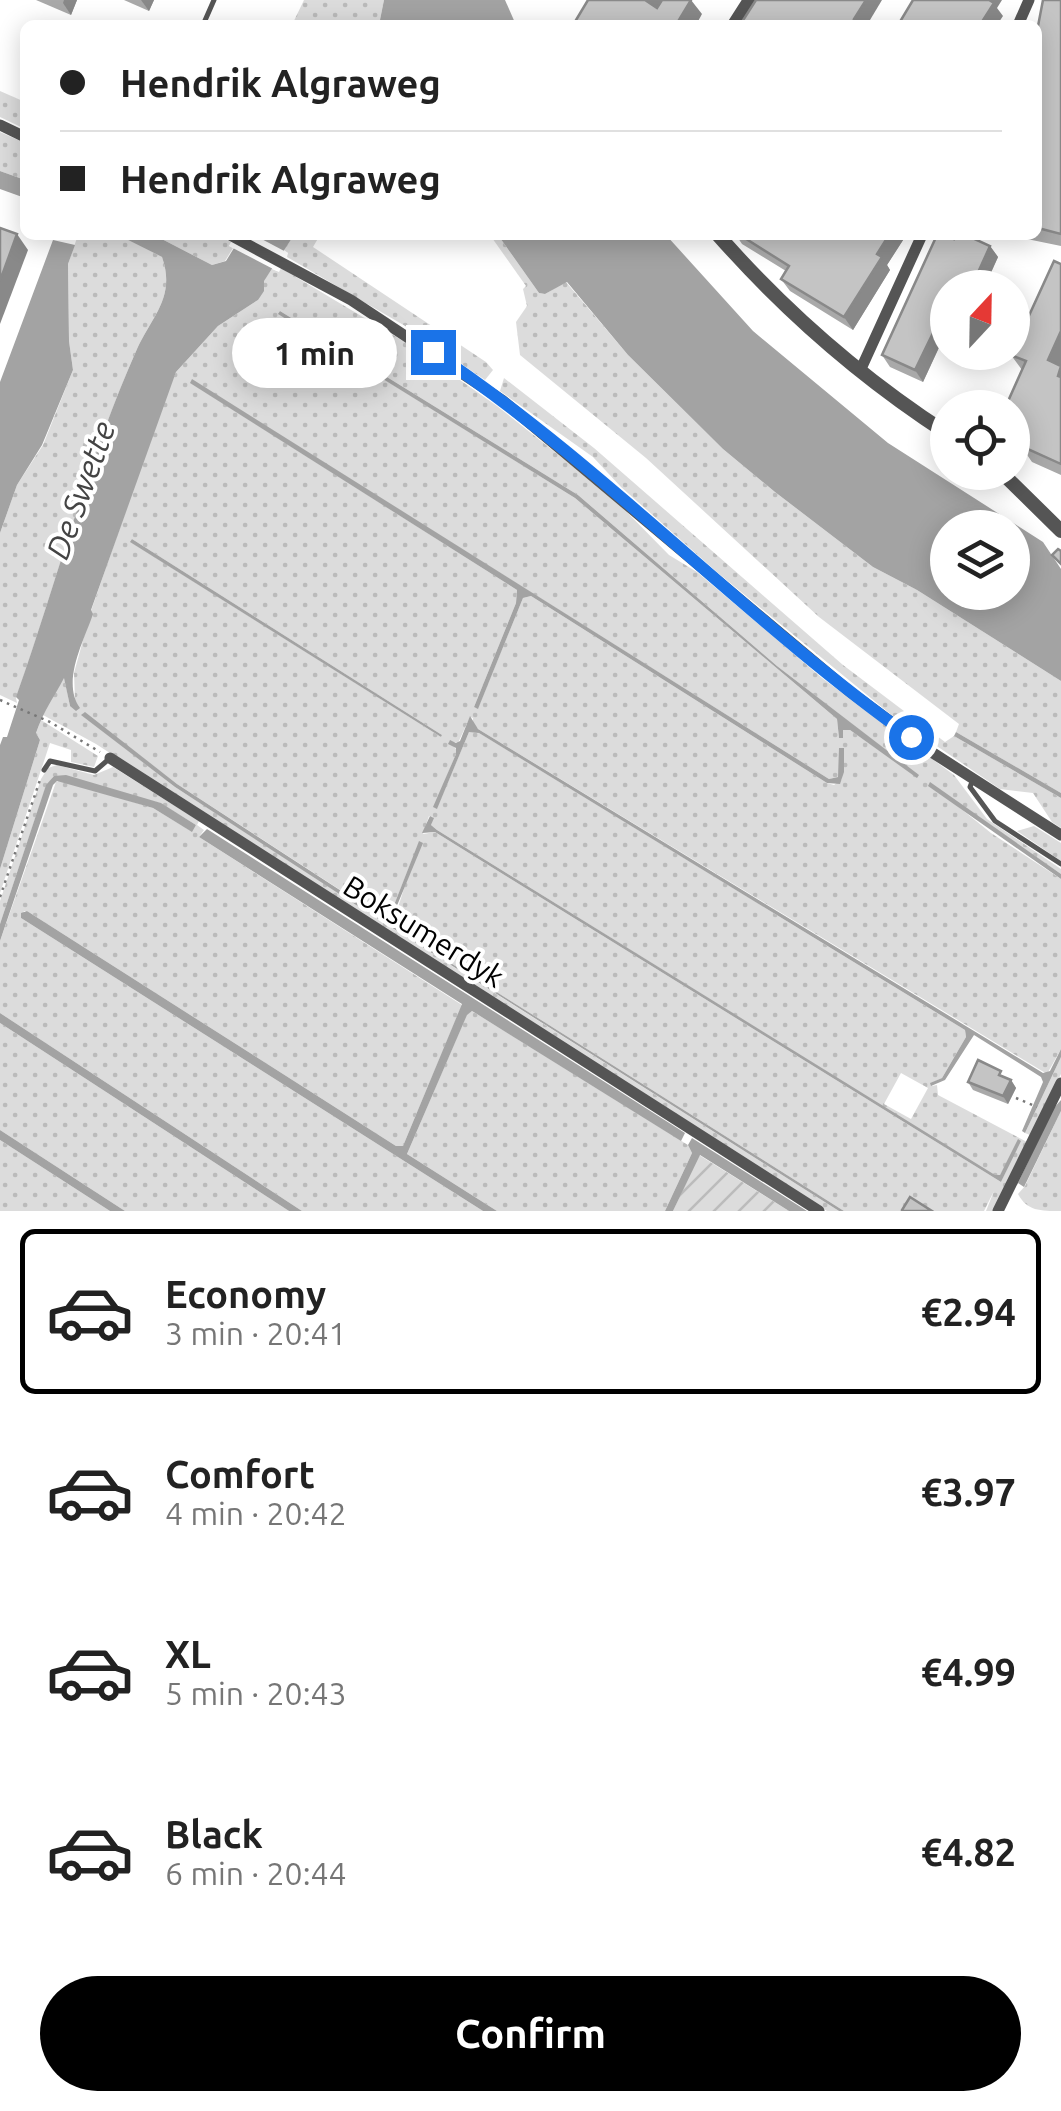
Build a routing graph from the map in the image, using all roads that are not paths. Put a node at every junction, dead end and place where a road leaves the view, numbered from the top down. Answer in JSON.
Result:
{"nodes":[{"id":1,"x":239,"y":240,"type":"edge"},
{"id":2,"x":723,"y":240,"type":"edge"},
{"id":3,"x":920,"y":240,"type":"edge"},
{"id":4,"x":860,"y":370,"type":"junction"},
{"id":5,"x":930,"y":421,"type":"edge"},
{"id":6,"x":1019,"y":490,"type":"edge"},
{"id":7,"x":1061,"y":532,"type":"edge"},
{"id":8,"x":110,"y":758,"type":"joint"},
{"id":9,"x":44,"y":770,"type":"road end"},
{"id":10,"x":973,"y":780,"type":"junction"},
{"id":11,"x":1061,"y":835,"type":"edge"},
{"id":12,"x":1061,"y":864,"type":"edge"},
{"id":13,"x":1061,"y":1083,"type":"edge"},
{"id":14,"x":819,"y":1211,"type":"edge"},
{"id":15,"x":998,"y":1211,"type":"edge"}],
"edges":[{"from":1,"to":10,"type":"street"},
{"from":2,"to":4,"type":"street"},
{"from":3,"to":4,"type":"street"},
{"from":4,"to":5,"type":"street"},
{"from":6,"to":7,"type":"street"},
{"from":8,"to":9,"type":"lane"},
{"from":8,"to":14,"type":"street","name":"Boksumerdyk"},
{"from":10,"to":11,"type":"street"},
{"from":10,"to":12,"type":"lane"},
{"from":13,"to":15,"type":"street"}]}
